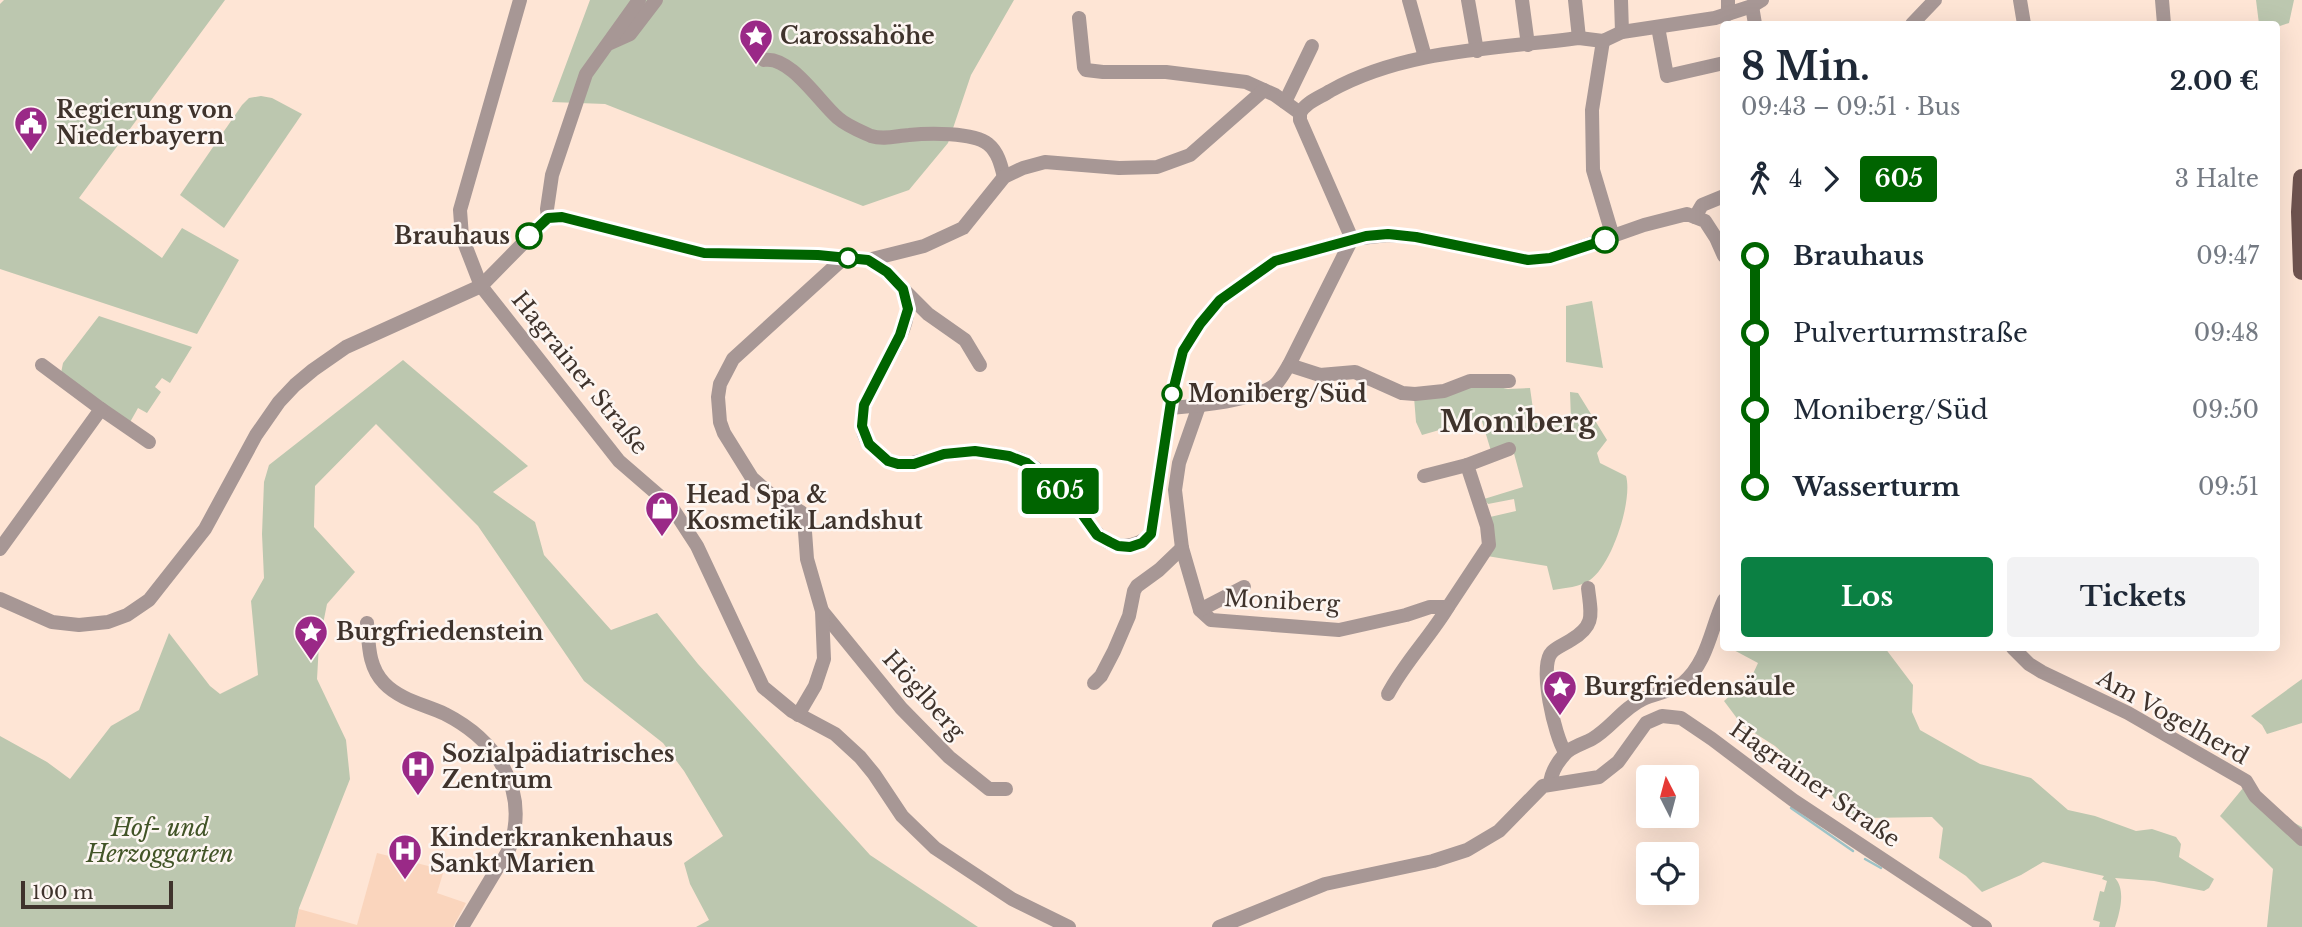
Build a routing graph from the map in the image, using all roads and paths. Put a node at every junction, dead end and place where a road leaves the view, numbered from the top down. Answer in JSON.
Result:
{"nodes":[{"id":1,"x":520,"y":0,"type":"edge"},
{"id":2,"x":639,"y":0,"type":"edge"},
{"id":3,"x":656,"y":0,"type":"edge"},
{"id":4,"x":1409,"y":0,"type":"edge"},
{"id":5,"x":1468,"y":0,"type":"edge"},
{"id":6,"x":1522,"y":0,"type":"edge"},
{"id":7,"x":1575,"y":0,"type":"edge"},
{"id":8,"x":1620,"y":0,"type":"edge"},
{"id":9,"x":1935,"y":0,"type":"edge"},
{"id":10,"x":2020,"y":0,"type":"edge"},
{"id":11,"x":2162,"y":0,"type":"edge"},
{"id":12,"x":1757,"y":3,"type":"edge"},
{"id":13,"x":1728,"y":7,"type":"edge"},
{"id":14,"x":1079,"y":18,"type":"dead end"},
{"id":15,"x":1755,"y":21,"type":"edge"},
{"id":16,"x":1915,"y":21,"type":"edge"},
{"id":17,"x":2024,"y":21,"type":"edge"},
{"id":18,"x":2164,"y":21,"type":"edge"},
{"id":19,"x":1658,"y":27,"type":"junction"},
{"id":20,"x":1622,"y":32,"type":"junction"},
{"id":21,"x":1579,"y":38,"type":"junction"},
{"id":22,"x":1603,"y":41,"type":"junction"},
{"id":23,"x":608,"y":43,"type":"junction"},
{"id":24,"x":1528,"y":45,"type":"junction"},
{"id":25,"x":1312,"y":46,"type":"dead end"},
{"id":26,"x":1477,"y":51,"type":"junction"},
{"id":27,"x":1424,"y":57,"type":"junction"},
{"id":28,"x":764,"y":60,"type":"dead end"},
{"id":29,"x":1720,"y":64,"type":"edge"},
{"id":30,"x":1264,"y":90,"type":"junction"},
{"id":31,"x":1285,"y":102,"type":"junction"},
{"id":32,"x":1300,"y":113,"type":"junction"},
{"id":33,"x":1004,"y":177,"type":"junction"},
{"id":34,"x":2302,"y":177,"type":"edge"},
{"id":35,"x":1720,"y":198,"type":"edge"},
{"id":36,"x":1695,"y":217,"type":"junction"},
{"id":37,"x":548,"y":218,"type":"junction"},
{"id":38,"x":1613,"y":237,"type":"junction"},
{"id":39,"x":1352,"y":239,"type":"junction"},
{"id":40,"x":1720,"y":249,"type":"edge"},
{"id":41,"x":845,"y":257,"type":"junction"},
{"id":42,"x":868,"y":260,"type":"junction"},
{"id":43,"x":2302,"y":271,"type":"edge"},
{"id":44,"x":481,"y":286,"type":"junction"},
{"id":45,"x":903,"y":289,"type":"junction"},
{"id":46,"x":42,"y":365,"type":"dead end"},
{"id":47,"x":980,"y":365,"type":"dead end"},
{"id":48,"x":1289,"y":365,"type":"junction"},
{"id":49,"x":1508,"y":381,"type":"dead end"},
{"id":50,"x":1199,"y":406,"type":"junction"},
{"id":51,"x":1170,"y":408,"type":"junction"},
{"id":52,"x":101,"y":409,"type":"junction"},
{"id":53,"x":149,"y":442,"type":"dead end"},
{"id":54,"x":1509,"y":449,"type":"dead end"},
{"id":55,"x":1467,"y":465,"type":"junction"},
{"id":56,"x":1424,"y":476,"type":"dead end"},
{"id":57,"x":1182,"y":548,"type":"junction"},
{"id":58,"x":0,"y":549,"type":"edge"},
{"id":59,"x":1244,"y":587,"type":"dead end"},
{"id":60,"x":1588,"y":588,"type":"dead end"},
{"id":61,"x":0,"y":599,"type":"edge"},
{"id":62,"x":1448,"y":607,"type":"junction"},
{"id":63,"x":1200,"y":610,"type":"junction"},
{"id":64,"x":822,"y":611,"type":"junction"},
{"id":65,"x":1720,"y":611,"type":"edge"},
{"id":66,"x":367,"y":623,"type":"dead end"},
{"id":67,"x":2016,"y":651,"type":"edge"},
{"id":68,"x":1094,"y":683,"type":"dead end"},
{"id":69,"x":1388,"y":694,"type":"dead end"},
{"id":70,"x":799,"y":715,"type":"junction"},
{"id":71,"x":1566,"y":752,"type":"junction"},
{"id":72,"x":1550,"y":784,"type":"junction"},
{"id":73,"x":1006,"y":789,"type":"dead end"},
{"id":74,"x":2302,"y":839,"type":"edge"},
{"id":75,"x":462,"y":927,"type":"edge"},
{"id":76,"x":1069,"y":927,"type":"edge"},
{"id":77,"x":1219,"y":927,"type":"edge"},
{"id":78,"x":1985,"y":927,"type":"edge"}],
"edges":[{"from":1,"to":44,"type":"street","name":"Hagrainer Straße"},
{"from":2,"to":23,"type":"street"},
{"from":3,"to":23,"type":"street"},
{"from":4,"to":27,"type":"street"},
{"from":5,"to":26,"type":"street"},
{"from":6,"to":24,"type":"street"},
{"from":7,"to":21,"type":"street"},
{"from":8,"to":20,"type":"street"},
{"from":9,"to":16,"type":"street"},
{"from":10,"to":17,"type":"street"},
{"from":11,"to":18,"type":"street"},
{"from":12,"to":13,"type":"street"},
{"from":12,"to":15,"type":"street"},
{"from":13,"to":19,"type":"street"},
{"from":14,"to":30,"type":"street"},
{"from":19,"to":20,"type":"street"},
{"from":19,"to":29,"type":"street"},
{"from":20,"to":22,"type":"street"},
{"from":21,"to":22,"type":"street"},
{"from":21,"to":24,"type":"street"},
{"from":22,"to":38,"type":"street"},
{"from":23,"to":37,"type":"street"},
{"from":24,"to":26,"type":"street"},
{"from":25,"to":31,"type":"street"},
{"from":26,"to":27,"type":"street"},
{"from":27,"to":32,"type":"street"},
{"from":28,"to":33,"type":"street"},
{"from":30,"to":31,"type":"street"},
{"from":30,"to":33,"type":"street"},
{"from":31,"to":32,"type":"street"},
{"from":32,"to":39,"type":"street"},
{"from":33,"to":42,"type":"street"},
{"from":34,"to":43,"type":"main road"},
{"from":35,"to":36,"type":"street"},
{"from":36,"to":38,"type":"street"},
{"from":36,"to":40,"type":"street"},
{"from":37,"to":41,"type":"street"},
{"from":37,"to":44,"type":"street"},
{"from":38,"to":39,"type":"street"},
{"from":39,"to":48,"type":"street"},
{"from":39,"to":51,"type":"street"},
{"from":41,"to":42,"type":"street"},
{"from":41,"to":64,"type":"street","name":"Höglberg"},
{"from":42,"to":45,"type":"street"},
{"from":44,"to":61,"type":"street"},
{"from":44,"to":70,"type":"street","name":"Hagrainer Straße"},
{"from":45,"to":47,"type":"street"},
{"from":45,"to":51,"type":"street"},
{"from":46,"to":52,"type":"street"},
{"from":48,"to":49,"type":"street"},
{"from":48,"to":50,"type":"street"},
{"from":50,"to":51,"type":"street"},
{"from":50,"to":57,"type":"street","name":"Moniberg"},
{"from":52,"to":53,"type":"street"},
{"from":52,"to":58,"type":"street"},
{"from":54,"to":55,"type":"street"},
{"from":55,"to":56,"type":"street"},
{"from":55,"to":62,"type":"street"},
{"from":57,"to":63,"type":"street","name":"Moniberg"},
{"from":57,"to":68,"type":"street"},
{"from":59,"to":63,"type":"street","name":"Moniberg"},
{"from":60,"to":71,"type":"street"},
{"from":62,"to":63,"type":"street","name":"Moniberg"},
{"from":62,"to":69,"type":"street"},
{"from":64,"to":70,"type":"street","name":"Höglberg"},
{"from":64,"to":73,"type":"street","name":"Höglberg"},
{"from":65,"to":71,"type":"street"},
{"from":66,"to":75,"type":"street"},
{"from":67,"to":74,"type":"street","name":"Am Vogelherd"},
{"from":70,"to":76,"type":"street","name":"Hagrainer Straße"},
{"from":71,"to":72,"type":"street"},
{"from":72,"to":77,"type":"street"},
{"from":72,"to":78,"type":"street","name":"Hagrainer Straße"}]}
